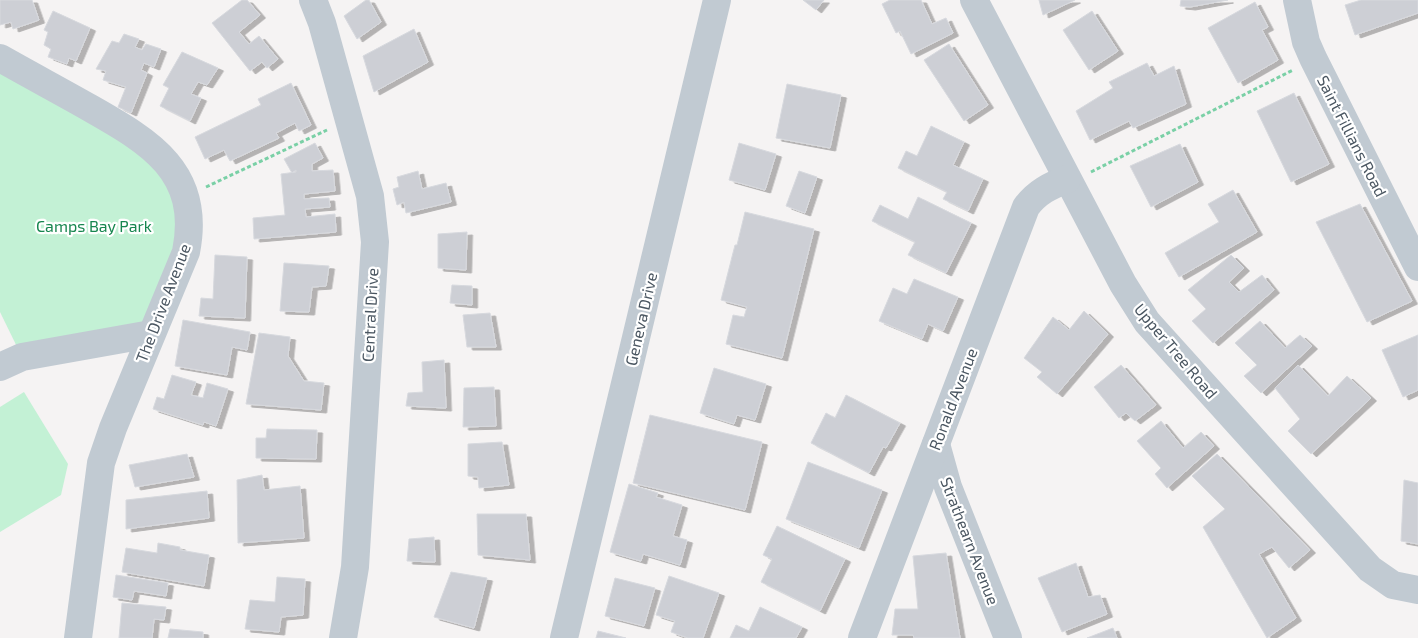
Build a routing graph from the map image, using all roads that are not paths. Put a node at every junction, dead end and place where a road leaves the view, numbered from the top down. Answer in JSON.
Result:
{"nodes":[{"id":1,"x":313,"y":0,"type":"edge"},
{"id":2,"x":717,"y":0,"type":"edge"},
{"id":3,"x":974,"y":0,"type":"edge"},
{"id":4,"x":1297,"y":0,"type":"edge"},
{"id":5,"x":0,"y":58,"type":"edge"},
{"id":6,"x":1067,"y":179,"type":"junction"},
{"id":7,"x":1418,"y":267,"type":"edge"},
{"id":8,"x":151,"y":334,"type":"junction"},
{"id":9,"x":0,"y":368,"type":"edge"},
{"id":10,"x":936,"y":444,"type":"junction"},
{"id":11,"x":1418,"y":590,"type":"edge"},
{"id":12,"x":78,"y":638,"type":"edge"},
{"id":13,"x":343,"y":638,"type":"edge"},
{"id":14,"x":564,"y":638,"type":"edge"},
{"id":15,"x":862,"y":638,"type":"edge"},
{"id":16,"x":1008,"y":638,"type":"edge"}],
"edges":[{"from":1,"to":13,"type":"street","name":"Central Drive"},
{"from":2,"to":14,"type":"street","name":"Geneva Drive"},
{"from":3,"to":6,"type":"street","name":"Upper Tree Road"},
{"from":4,"to":7,"type":"street","name":"Saint Fillians Road"},
{"from":5,"to":8,"type":"street","name":"The Drive Avenue"},
{"from":6,"to":10,"type":"street","name":"Ronald Avenue"},
{"from":6,"to":11,"type":"street","name":"Upper Tree Road"},
{"from":8,"to":9,"type":"street"},
{"from":8,"to":12,"type":"street","name":"The Drive Avenue"},
{"from":10,"to":15,"type":"street","name":"Ronald Avenue"},
{"from":10,"to":16,"type":"street","name":"Strathearn Avenue"}]}
